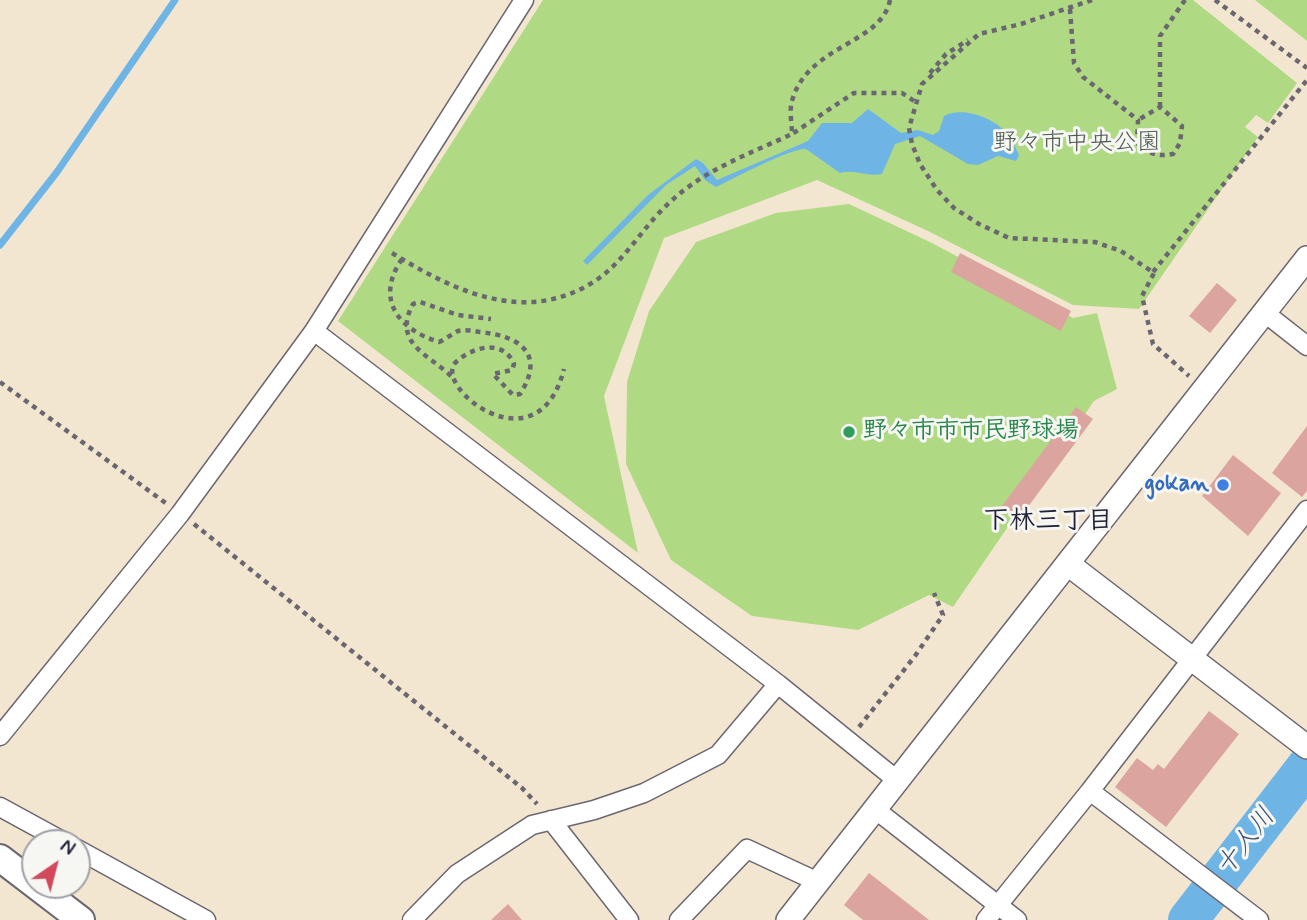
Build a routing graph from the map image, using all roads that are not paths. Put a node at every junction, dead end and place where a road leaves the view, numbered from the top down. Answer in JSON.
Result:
{"nodes":[{"id":1,"x":524,"y":0,"type":"edge"},
{"id":2,"x":1307,"y":258,"type":"edge"},
{"id":3,"x":1265,"y":313,"type":"junction"},
{"id":4,"x":314,"y":331,"type":"junction"},
{"id":5,"x":1307,"y":346,"type":"edge"},
{"id":6,"x":1307,"y":510,"type":"edge"},
{"id":7,"x":1301,"y":530,"type":"edge"},
{"id":8,"x":1068,"y":564,"type":"junction"},
{"id":9,"x":1194,"y":660,"type":"junction"},
{"id":10,"x":778,"y":684,"type":"junction"},
{"id":11,"x":0,"y":736,"type":"edge"},
{"id":12,"x":1307,"y":747,"type":"edge"},
{"id":13,"x":898,"y":781,"type":"junction"},
{"id":14,"x":1090,"y":791,"type":"junction"},
{"id":15,"x":0,"y":807,"type":"edge"},
{"id":16,"x":876,"y":810,"type":"junction"},
{"id":17,"x":551,"y":820,"type":"junction"},
{"id":18,"x":40,"y":829,"type":"edge"},
{"id":19,"x":91,"y":857,"type":"edge"},
{"id":20,"x":0,"y":858,"type":"edge"},
{"id":21,"x":818,"y":882,"type":"junction"},
{"id":22,"x":997,"y":905,"type":"junction"},
{"id":23,"x":81,"y":920,"type":"edge"},
{"id":24,"x":206,"y":920,"type":"edge"},
{"id":25,"x":412,"y":920,"type":"edge"},
{"id":26,"x":629,"y":920,"type":"edge"},
{"id":27,"x":679,"y":920,"type":"edge"},
{"id":28,"x":788,"y":920,"type":"edge"},
{"id":29,"x":986,"y":920,"type":"edge"},
{"id":30,"x":1017,"y":920,"type":"edge"},
{"id":31,"x":1259,"y":920,"type":"edge"}],
"edges":[{"from":1,"to":4,"type":"street"},
{"from":2,"to":3,"type":"street"},
{"from":3,"to":5,"type":"street"},
{"from":3,"to":8,"type":"street"},
{"from":4,"to":10,"type":"street"},
{"from":4,"to":11,"type":"street"},
{"from":6,"to":7,"type":"street"},
{"from":7,"to":9,"type":"street"},
{"from":8,"to":9,"type":"street"},
{"from":8,"to":13,"type":"street"},
{"from":9,"to":12,"type":"street"},
{"from":9,"to":14,"type":"street"},
{"from":10,"to":13,"type":"street"},
{"from":10,"to":17,"type":"street"},
{"from":13,"to":16,"type":"street"},
{"from":14,"to":22,"type":"street"},
{"from":14,"to":31,"type":"street"},
{"from":15,"to":18,"type":"street"},
{"from":16,"to":21,"type":"street"},
{"from":16,"to":22,"type":"street"},
{"from":17,"to":25,"type":"street"},
{"from":17,"to":26,"type":"street"},
{"from":19,"to":24,"type":"street"},
{"from":20,"to":23,"type":"main road"},
{"from":21,"to":27,"type":"street"},
{"from":21,"to":28,"type":"street"},
{"from":22,"to":29,"type":"street"},
{"from":22,"to":30,"type":"street"}]}
